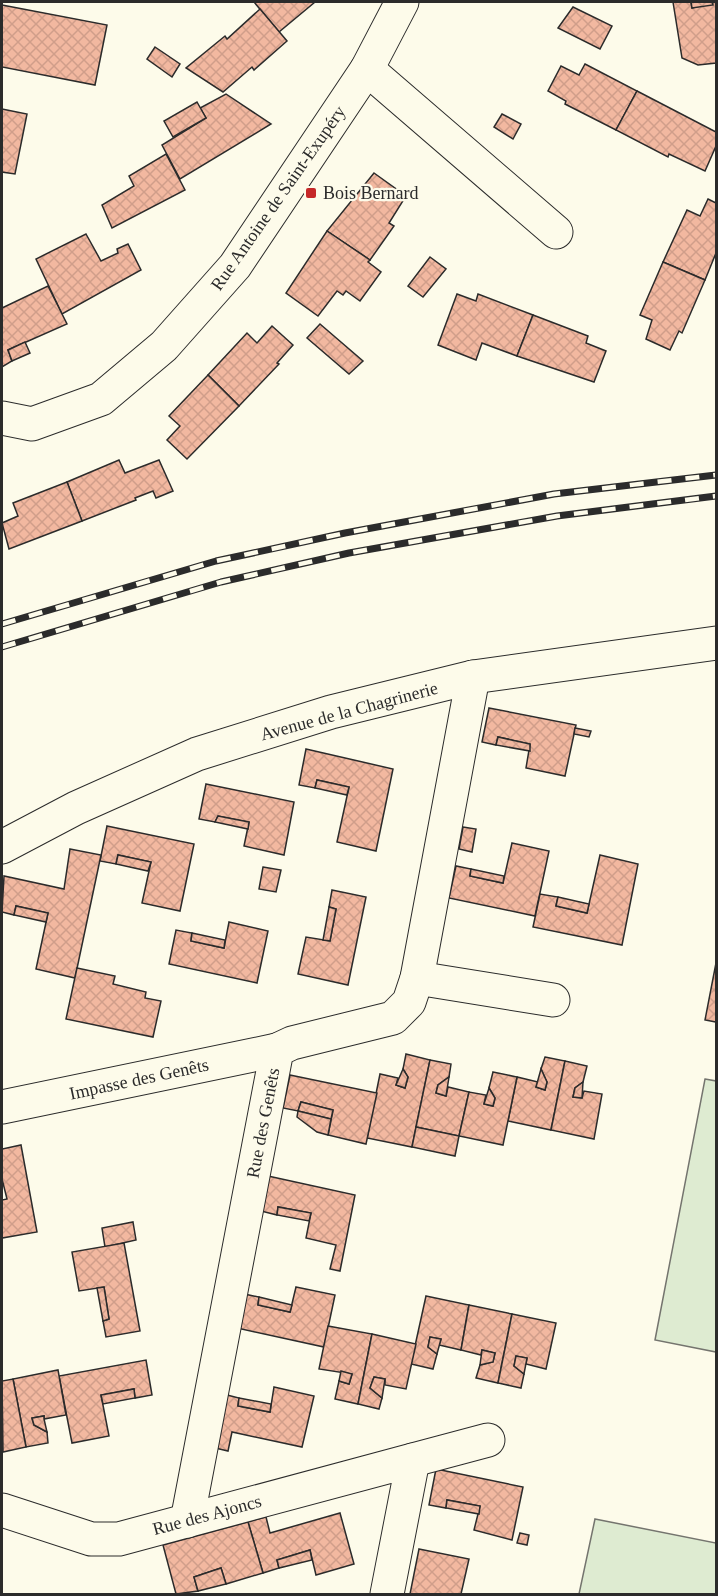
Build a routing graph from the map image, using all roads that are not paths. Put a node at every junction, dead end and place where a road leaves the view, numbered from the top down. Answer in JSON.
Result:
{"nodes":[{"id":1,"x":402,"y":2,"type":"edge"},
{"id":2,"x":367,"y":69,"type":"junction"},
{"id":3,"x":556,"y":232,"type":"dead end"},
{"id":4,"x":2,"y":418,"type":"edge"},
{"id":5,"x":717,"y":643,"type":"edge"},
{"id":6,"x":473,"y":677,"type":"junction"},
{"id":7,"x":2,"y":847,"type":"edge"},
{"id":8,"x":417,"y":978,"type":"junction"},
{"id":9,"x":554,"y":1000,"type":"dead end"},
{"id":10,"x":277,"y":1050,"type":"junction"},
{"id":11,"x":2,"y":1107,"type":"edge"},
{"id":12,"x":488,"y":1440,"type":"dead end"},
{"id":13,"x":413,"y":1460,"type":"junction"},
{"id":14,"x":2,"y":1510,"type":"edge"},
{"id":15,"x":187,"y":1521,"type":"junction"},
{"id":16,"x":387,"y":1594,"type":"edge"}],
"edges":[{"from":1,"to":2,"type":"street","name":"Rue Antoine de Saint-Exupéry"},
{"from":2,"to":3,"type":"street"},
{"from":2,"to":4,"type":"street","name":"Rue Antoine de Saint-Exupéry"},
{"from":5,"to":6,"type":"street","name":"Avenue de la Chagrinerie"},
{"from":6,"to":7,"type":"street","name":"Avenue de la Chagrinerie"},
{"from":6,"to":8,"type":"street","name":"Rue des Genêts"},
{"from":8,"to":9,"type":"street"},
{"from":8,"to":10,"type":"street","name":"Rue des Genêts"},
{"from":10,"to":11,"type":"street","name":"Impasse des Genêts"},
{"from":10,"to":15,"type":"street","name":"Rue des Genêts"},
{"from":12,"to":13,"type":"street","name":"Rue des Ajoncs"},
{"from":13,"to":15,"type":"street","name":"Rue des Ajoncs"},
{"from":13,"to":16,"type":"street"},
{"from":14,"to":15,"type":"street","name":"Rue des Ajoncs"}]}
